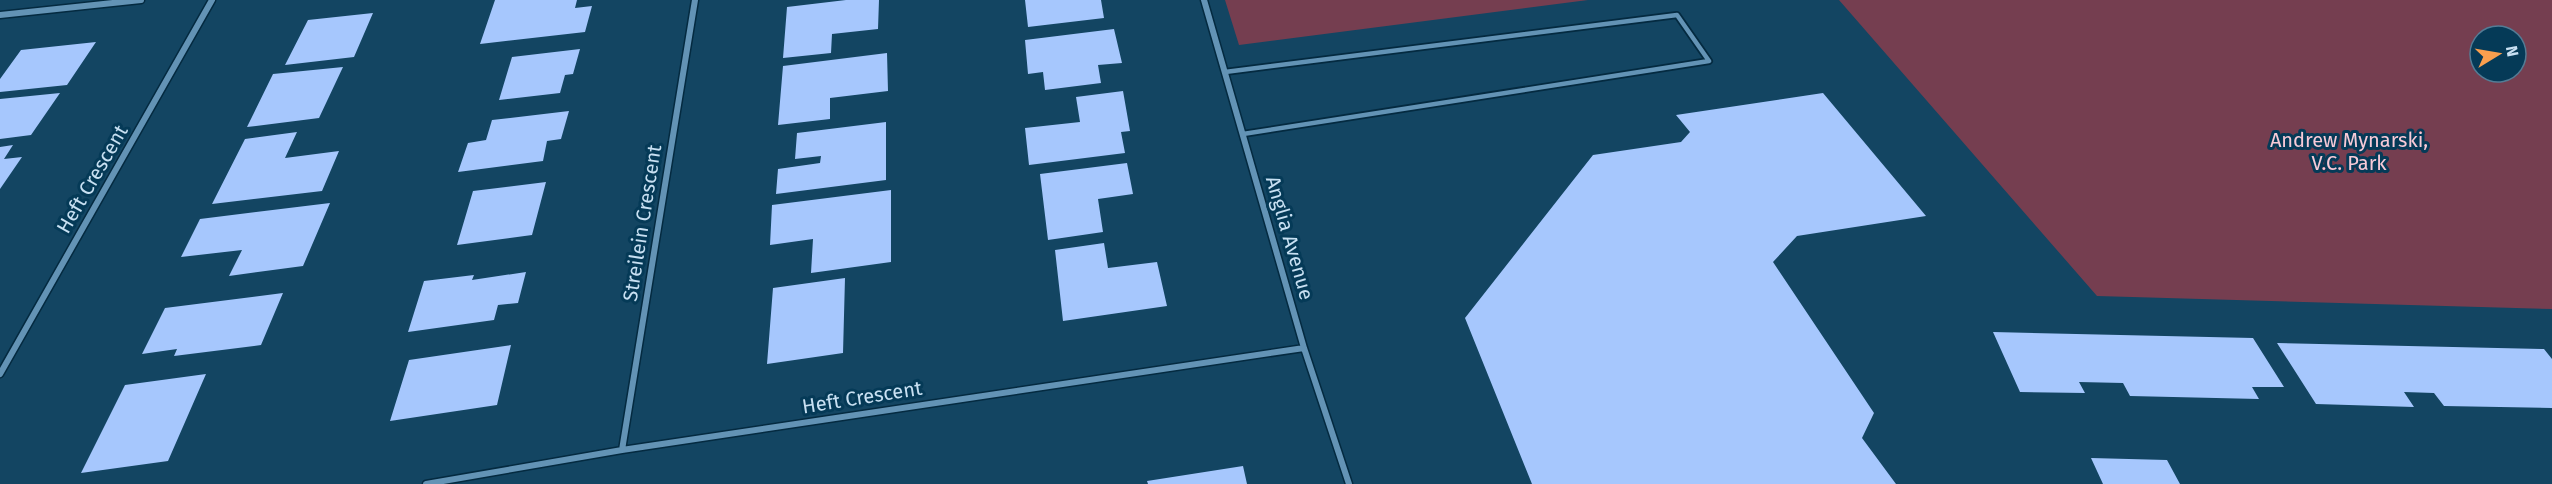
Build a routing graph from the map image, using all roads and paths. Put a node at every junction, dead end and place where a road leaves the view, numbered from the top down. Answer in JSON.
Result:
{"nodes":[{"id":1,"x":141,"y":0,"type":"edge"},
{"id":2,"x":212,"y":0,"type":"edge"},
{"id":3,"x":695,"y":0,"type":"edge"},
{"id":4,"x":1204,"y":0,"type":"edge"},
{"id":5,"x":0,"y":15,"type":"edge"},
{"id":6,"x":1225,"y":72,"type":"junction"},
{"id":7,"x":1243,"y":134,"type":"junction"},
{"id":8,"x":1304,"y":348,"type":"junction"},
{"id":9,"x":0,"y":374,"type":"edge"},
{"id":10,"x":622,"y":450,"type":"junction"},
{"id":11,"x":426,"y":484,"type":"edge"},
{"id":12,"x":1349,"y":484,"type":"edge"}],
"edges":[{"from":1,"to":5,"type":"street"},
{"from":2,"to":9,"type":"street","name":"Heft Crescent"},
{"from":3,"to":10,"type":"street","name":"Streilein Crescent"},
{"from":4,"to":6,"type":"street","name":"Anglia Avenue"},
{"from":6,"to":7,"type":"street","name":"Anglia Avenue"},
{"from":6,"to":7,"type":"lane"},
{"from":7,"to":8,"type":"street","name":"Anglia Avenue"},
{"from":8,"to":10,"type":"street","name":"Heft Crescent"},
{"from":8,"to":12,"type":"street","name":"Anglia Avenue"},
{"from":10,"to":11,"type":"street","name":"Heft Crescent"}]}
